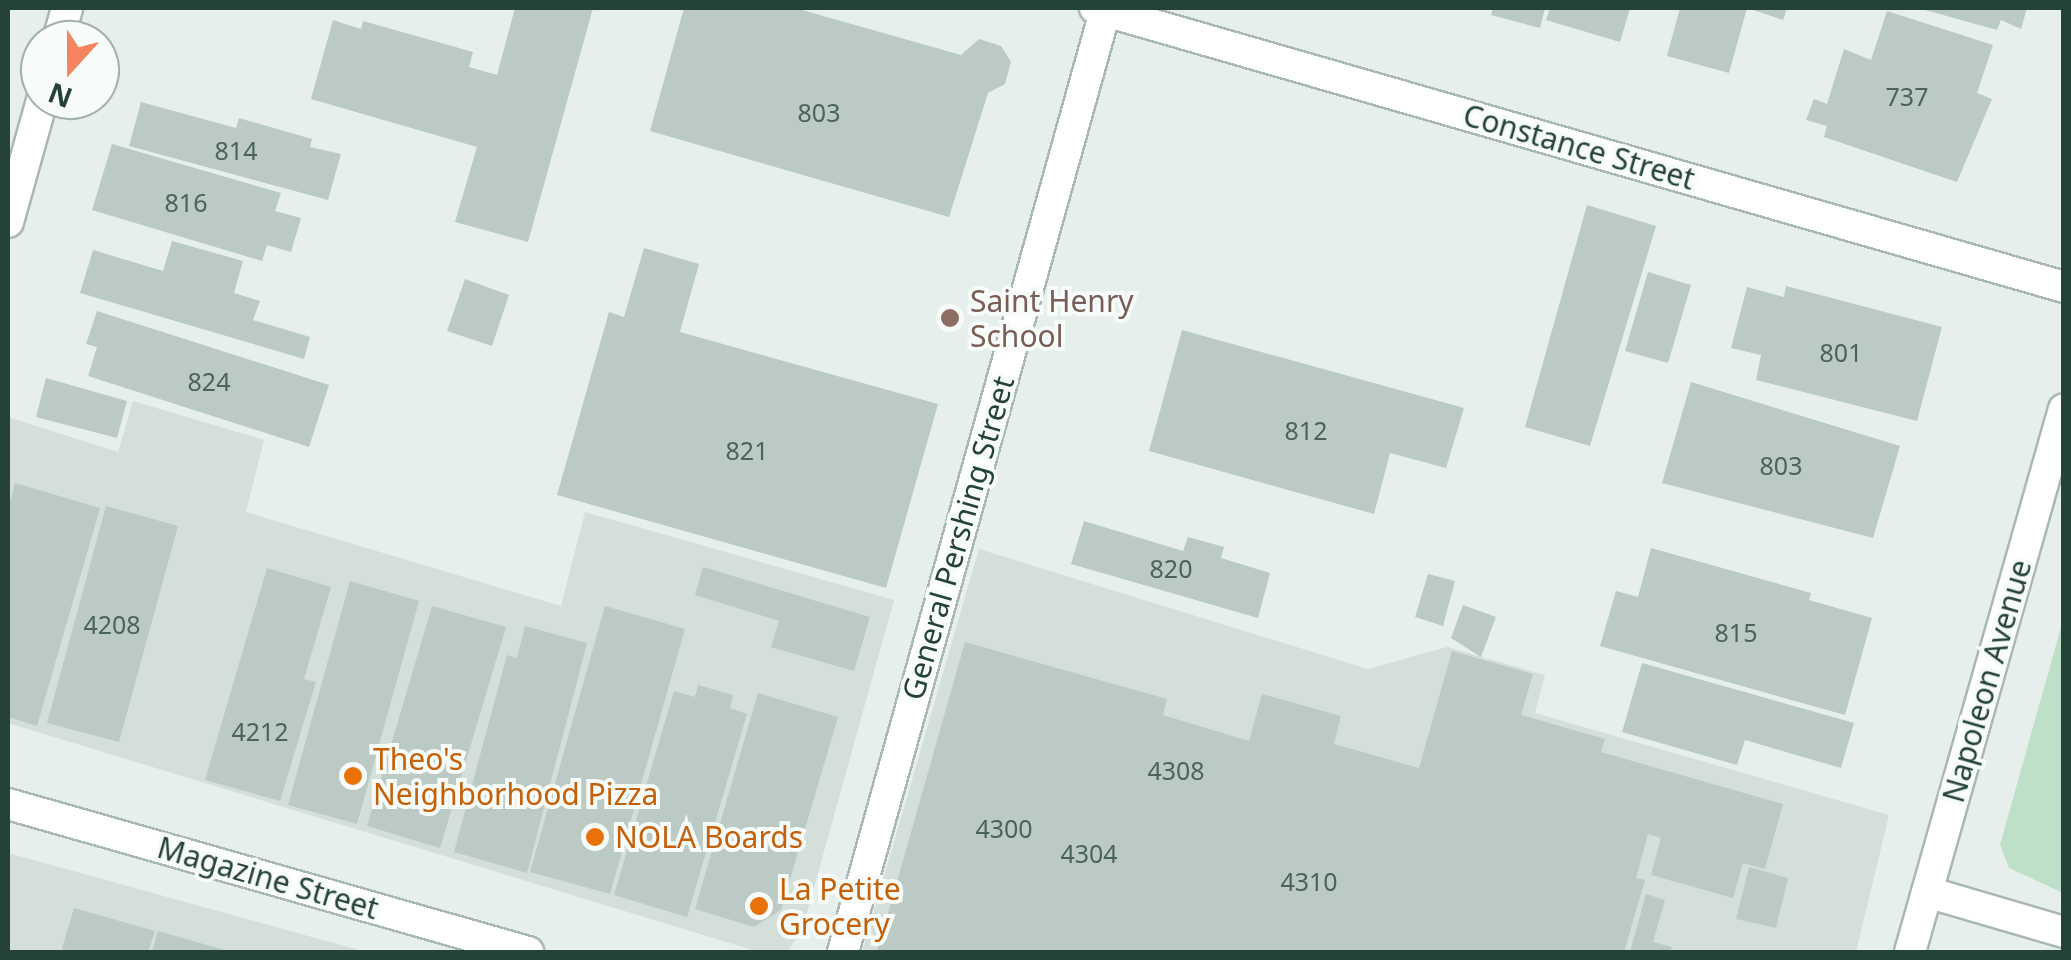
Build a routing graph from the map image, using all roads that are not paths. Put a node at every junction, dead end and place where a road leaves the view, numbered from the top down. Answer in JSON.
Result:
{"nodes":[{"id":1,"x":1102,"y":8,"type":"edge"},
{"id":2,"x":36,"y":120,"type":"edge"},
{"id":3,"x":8,"y":222,"type":"edge"},
{"id":4,"x":2064,"y":287,"type":"edge"},
{"id":5,"x":2064,"y":409,"type":"edge"},
{"id":6,"x":8,"y":804,"type":"edge"},
{"id":7,"x":1927,"y":892,"type":"junction"},
{"id":8,"x":2064,"y":932,"type":"edge"},
{"id":9,"x":528,"y":952,"type":"edge"},
{"id":10,"x":843,"y":952,"type":"edge"},
{"id":11,"x":1910,"y":952,"type":"edge"}],
"edges":[{"from":1,"to":4,"type":"street","name":"Constance Street"},
{"from":1,"to":10,"type":"street","name":"General Pershing Street"},
{"from":2,"to":3,"type":"street"},
{"from":5,"to":7,"type":"street","name":"Napoleon Avenue"},
{"from":6,"to":9,"type":"street","name":"Magazine Street"},
{"from":7,"to":8,"type":"street"},
{"from":7,"to":11,"type":"street","name":"Napoleon Avenue"}]}
